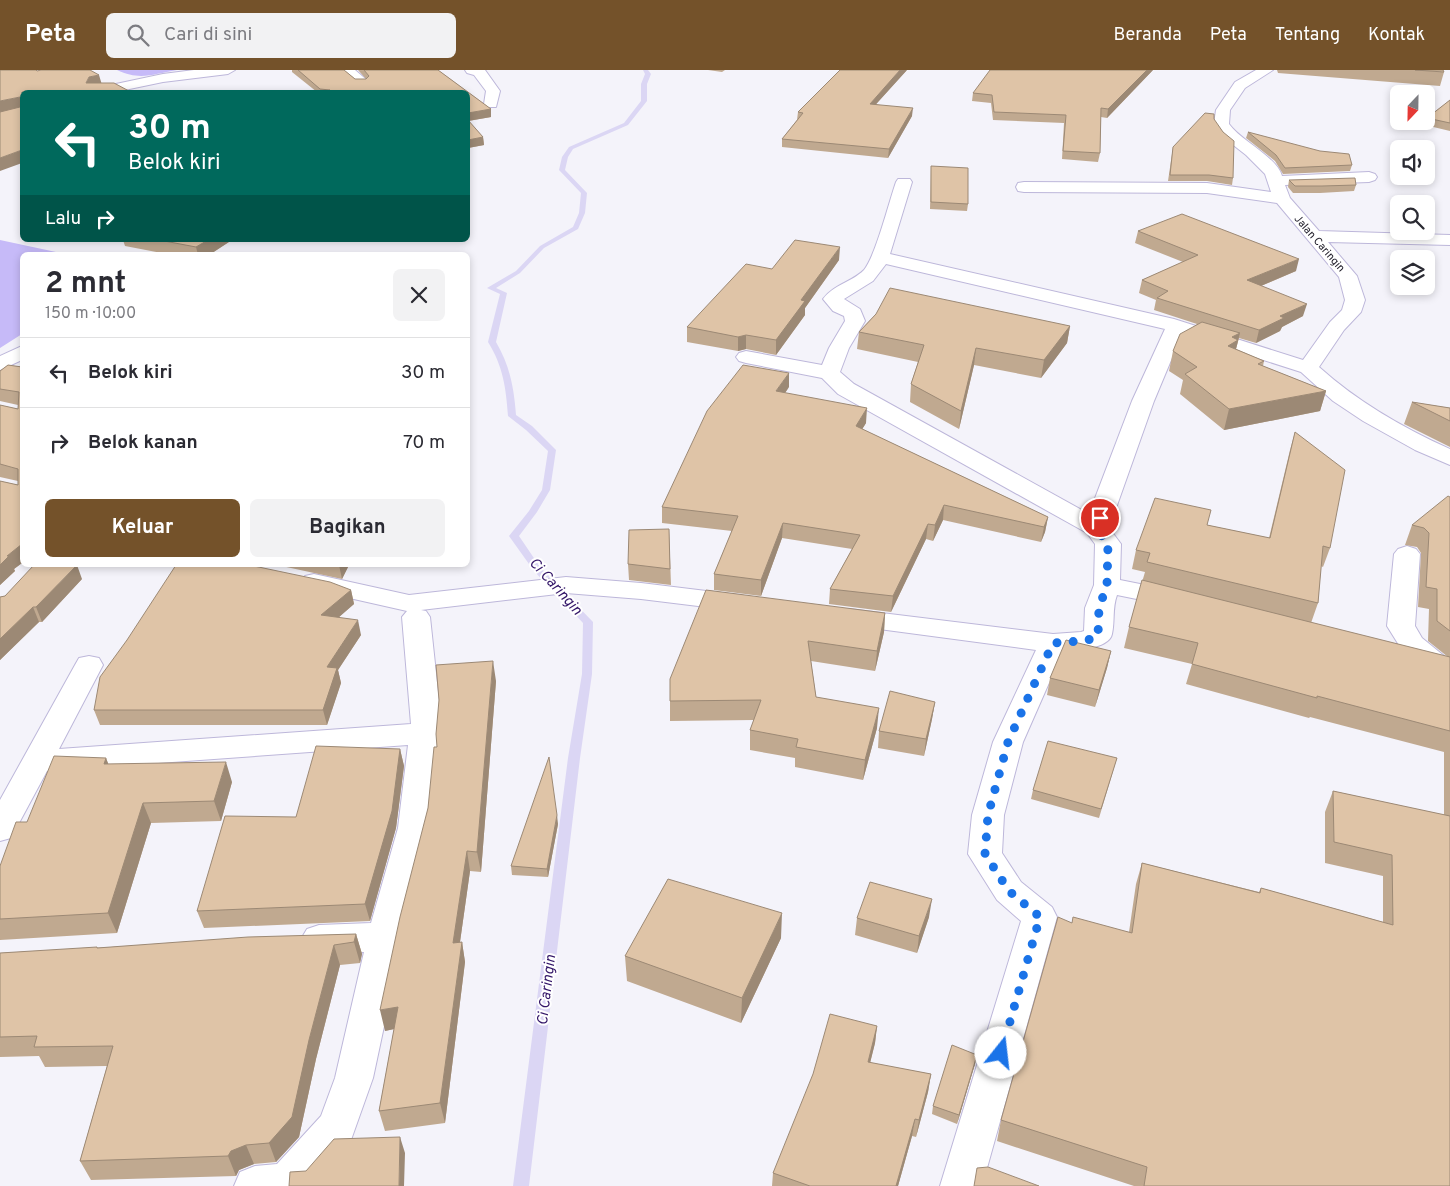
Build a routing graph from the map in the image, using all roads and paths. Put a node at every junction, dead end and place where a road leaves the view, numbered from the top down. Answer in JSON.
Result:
{"nodes":[{"id":1,"x":228,"y":70,"type":"edge"},
{"id":2,"x":346,"y":70,"type":"edge"},
{"id":3,"x":472,"y":70,"type":"edge"},
{"id":4,"x":1266,"y":70,"type":"edge"},
{"id":5,"x":362,"y":82,"type":"edge"},
{"id":6,"x":106,"y":90,"type":"edge"},
{"id":7,"x":491,"y":104,"type":"dead end"},
{"id":8,"x":1368,"y":177,"type":"dead end"},
{"id":9,"x":1275,"y":180,"type":"junction"},
{"id":10,"x":904,"y":182,"type":"dead end"},
{"id":11,"x":1024,"y":187,"type":"dead end"},
{"id":12,"x":1282,"y":199,"type":"junction"},
{"id":13,"x":1390,"y":230,"type":"edge"},
{"id":14,"x":1309,"y":231,"type":"junction"},
{"id":15,"x":1435,"y":232,"type":"edge"},
{"id":16,"x":1450,"y":233,"type":"edge"},
{"id":17,"x":1450,"y":240,"type":"edge"},
{"id":18,"x":880,"y":257,"type":"junction"},
{"id":19,"x":1176,"y":327,"type":"junction"},
{"id":20,"x":20,"y":353,"type":"edge"},
{"id":21,"x":746,"y":357,"type":"dead end"},
{"id":22,"x":0,"y":364,"type":"edge"},
{"id":23,"x":1308,"y":368,"type":"junction"},
{"id":24,"x":828,"y":373,"type":"junction"},
{"id":25,"x":1450,"y":458,"type":"edge"},
{"id":26,"x":1096,"y":528,"type":"junction"},
{"id":27,"x":1407,"y":554,"type":"dead end"},
{"id":28,"x":288,"y":577,"type":"edge"},
{"id":29,"x":1107,"y":585,"type":"junction"},
{"id":30,"x":1201,"y":606,"type":"edge"},
{"id":31,"x":767,"y":607,"type":"edge"},
{"id":32,"x":826,"y":614,"type":"edge"},
{"id":33,"x":416,"y":616,"type":"dead end"},
{"id":34,"x":1053,"y":643,"type":"junction"},
{"id":35,"x":1392,"y":654,"type":"edge"},
{"id":36,"x":90,"y":665,"type":"dead end"},
{"id":37,"x":1445,"y":668,"type":"edge"},
{"id":38,"x":425,"y":733,"type":"junction"},
{"id":39,"x":38,"y":761,"type":"junction"},
{"id":40,"x":0,"y":829,"type":"edge"},
{"id":41,"x":385,"y":937,"type":"junction"},
{"id":42,"x":292,"y":940,"type":"edge"},
{"id":43,"x":277,"y":1185,"type":"edge"},
{"id":44,"x":961,"y":1186,"type":"edge"}],
"edges":[{"from":1,"to":6,"type":"street"},
{"from":2,"to":5,"type":"street"},
{"from":3,"to":7,"type":"street"},
{"from":4,"to":9,"type":"street","name":"Jalan Caringin"},
{"from":8,"to":9,"type":"street"},
{"from":9,"to":12,"type":"street","name":"Jalan Caringin"},
{"from":10,"to":18,"type":"street"},
{"from":11,"to":12,"type":"street"},
{"from":12,"to":14,"type":"street","name":"Jalan Caringin"},
{"from":13,"to":14,"type":"street"},
{"from":14,"to":17,"type":"street"},
{"from":14,"to":23,"type":"street","name":"Jalan Caringin"},
{"from":15,"to":16,"type":"street"},
{"from":18,"to":19,"type":"street"},
{"from":18,"to":24,"type":"street"},
{"from":19,"to":23,"type":"street"},
{"from":19,"to":26,"type":"street"},
{"from":20,"to":22,"type":"street"},
{"from":21,"to":24,"type":"street"},
{"from":23,"to":25,"type":"street"},
{"from":24,"to":26,"type":"street"},
{"from":26,"to":29,"type":"street"},
{"from":27,"to":37,"type":"street"},
{"from":28,"to":31,"type":"street"},
{"from":29,"to":30,"type":"street"},
{"from":29,"to":34,"type":"street"},
{"from":32,"to":34,"type":"street"},
{"from":33,"to":38,"type":"street"},
{"from":34,"to":44,"type":"street"},
{"from":35,"to":37,"type":"street"},
{"from":36,"to":39,"type":"street"},
{"from":38,"to":39,"type":"street"},
{"from":38,"to":41,"type":"street"},
{"from":39,"to":40,"type":"street"},
{"from":41,"to":42,"type":"street"},
{"from":41,"to":43,"type":"street"}]}
